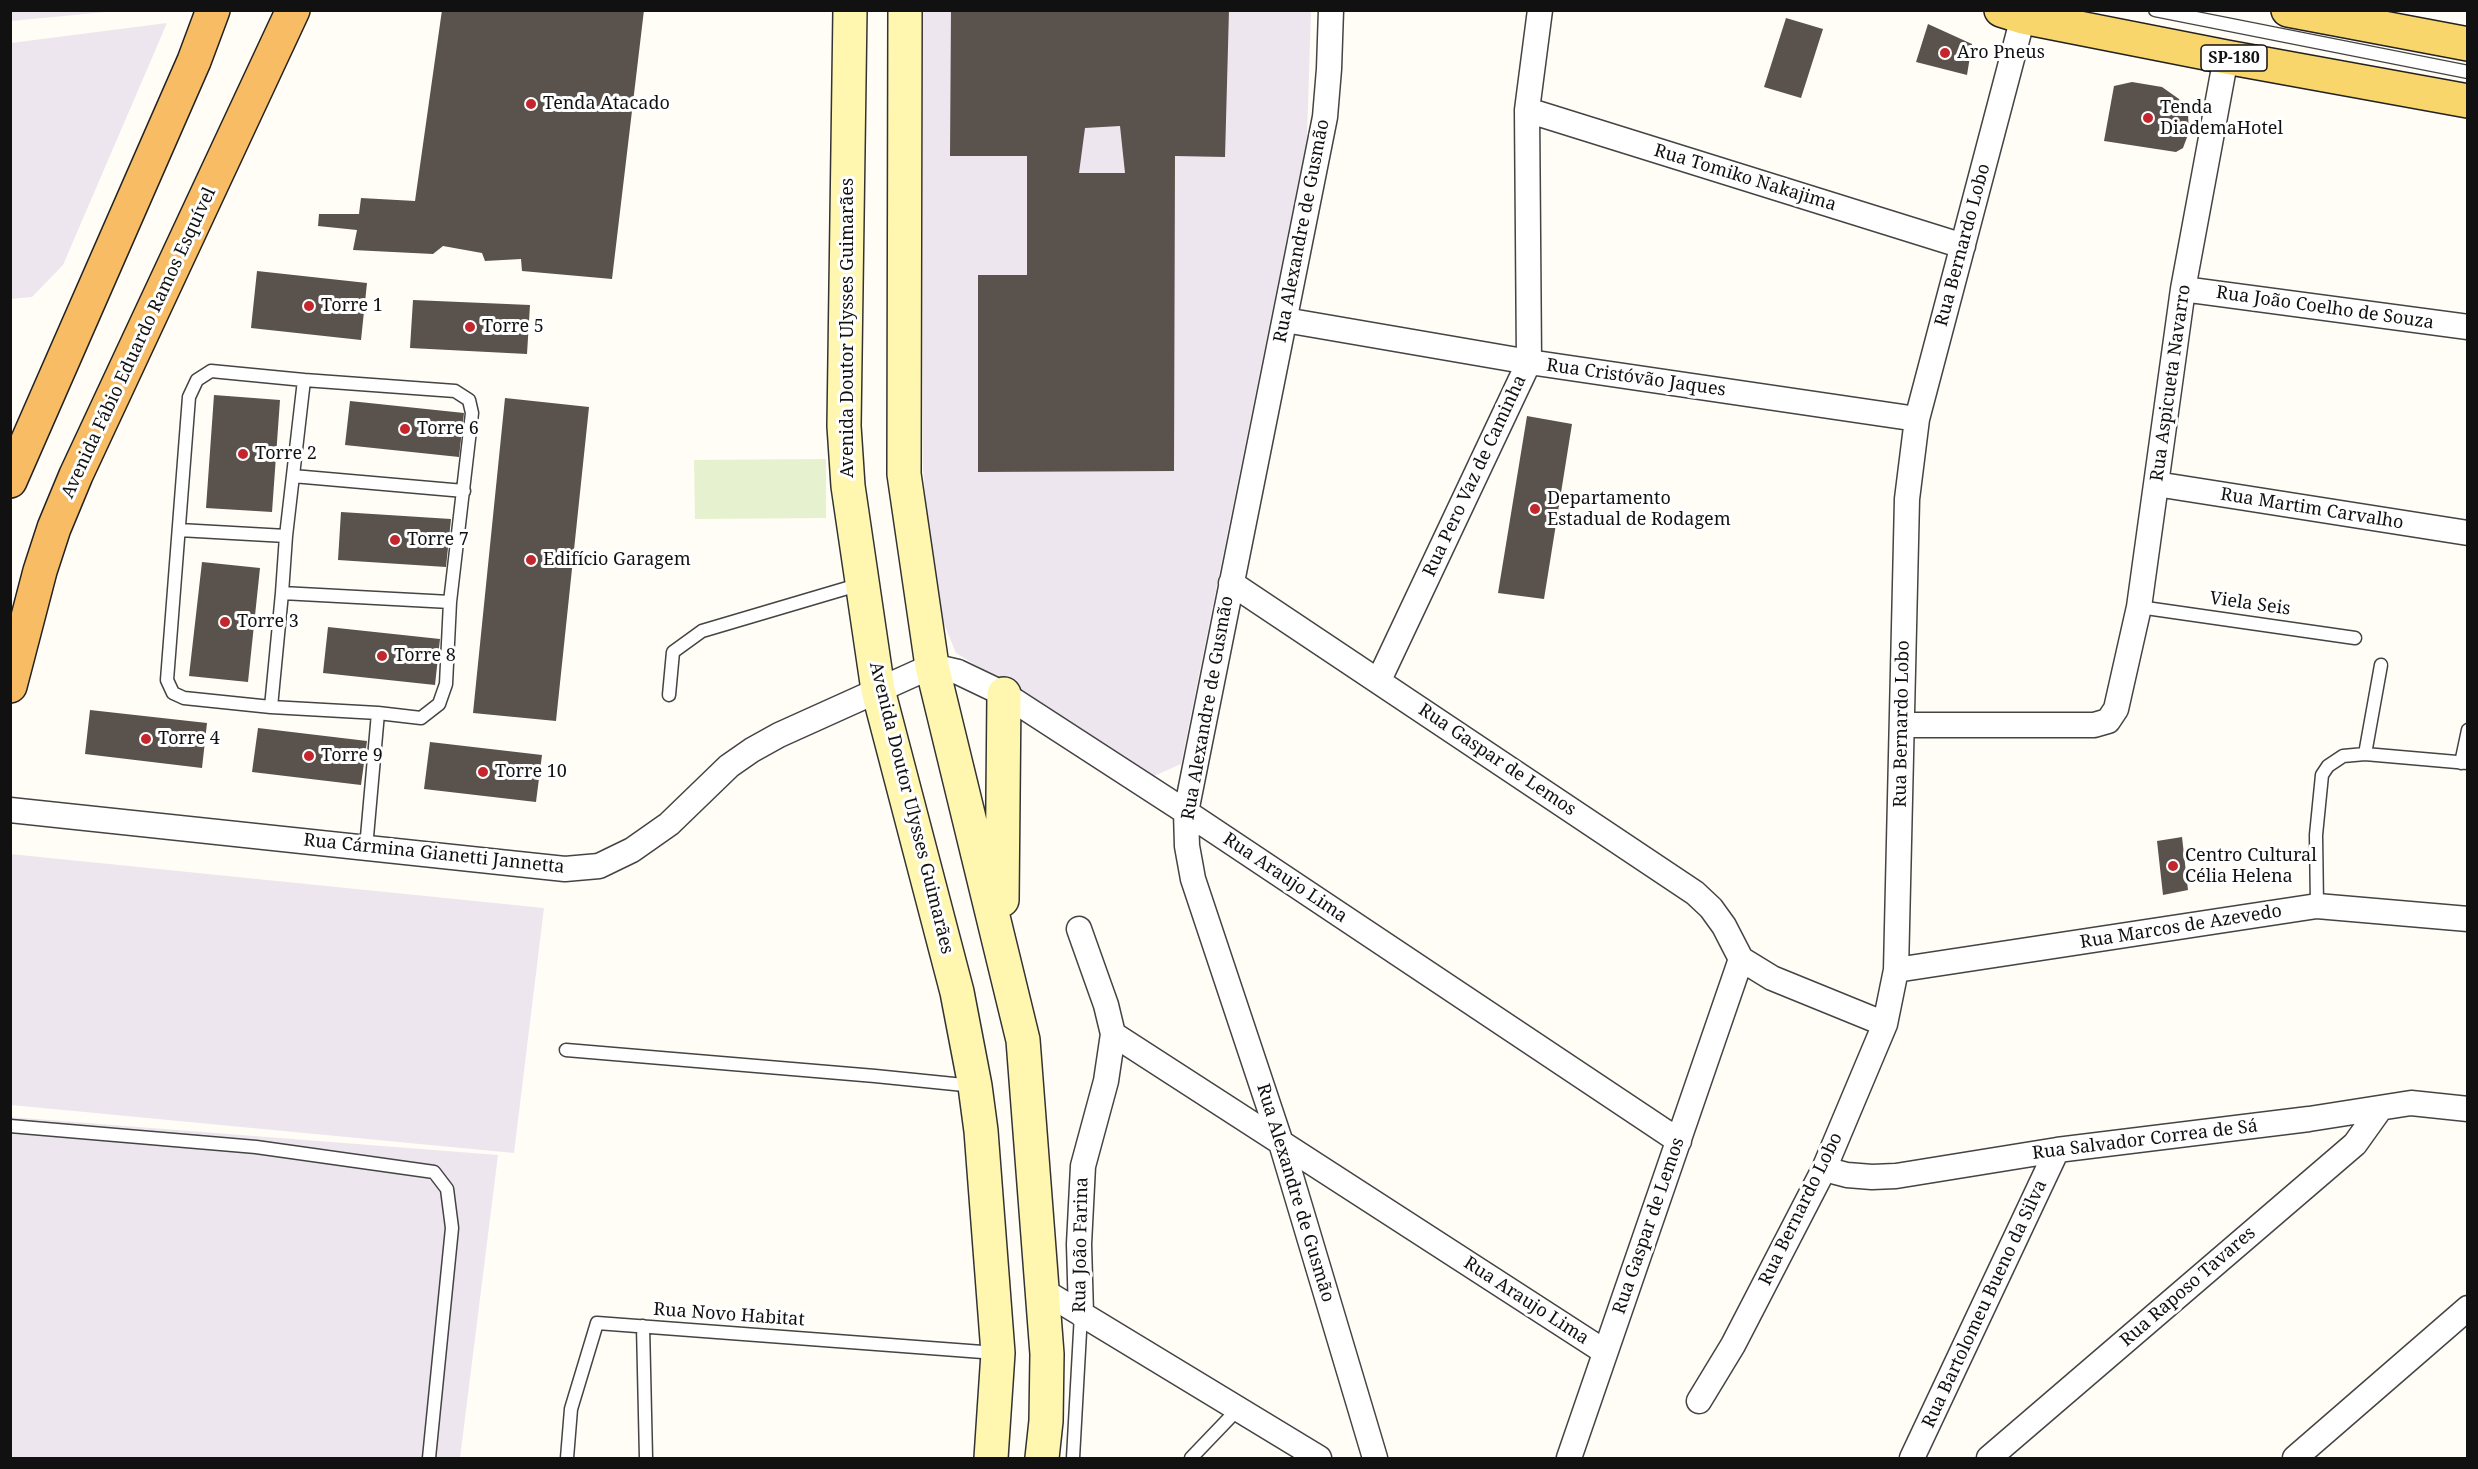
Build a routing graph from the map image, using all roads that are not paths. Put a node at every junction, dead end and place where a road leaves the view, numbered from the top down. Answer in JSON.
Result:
{"nodes":[{"id":1,"x":213,"y":10,"type":"edge"},
{"id":2,"x":293,"y":10,"type":"edge"},
{"id":3,"x":850,"y":10,"type":"edge"},
{"id":4,"x":905,"y":10,"type":"edge"},
{"id":5,"x":1331,"y":10,"type":"edge"},
{"id":6,"x":1540,"y":10,"type":"edge"},
{"id":7,"x":2155,"y":10,"type":"edge"},
{"id":8,"x":2288,"y":10,"type":"edge"},
{"id":9,"x":2012,"y":14,"type":"edge"},
{"id":10,"x":2468,"y":44,"type":"edge"},
{"id":11,"x":2226,"y":57,"type":"junction"},
{"id":12,"x":2468,"y":72,"type":"edge"},
{"id":13,"x":2468,"y":101,"type":"edge"},
{"id":14,"x":1527,"y":110,"type":"junction"},
{"id":15,"x":1963,"y":246,"type":"junction"},
{"id":16,"x":2183,"y":289,"type":"junction"},
{"id":17,"x":1285,"y":320,"type":"junction"},
{"id":18,"x":2468,"y":327,"type":"edge"},
{"id":19,"x":1529,"y":362,"type":"junction"},
{"id":20,"x":304,"y":380,"type":"junction"},
{"id":21,"x":1917,"y":419,"type":"junction"},
{"id":22,"x":13,"y":470,"type":"edge"},
{"id":23,"x":293,"y":476,"type":"junction"},
{"id":24,"x":2156,"y":484,"type":"junction"},
{"id":25,"x":464,"y":491,"type":"junction"},
{"id":26,"x":179,"y":530,"type":"junction"},
{"id":27,"x":2468,"y":533,"type":"edge"},
{"id":28,"x":286,"y":536,"type":"junction"},
{"id":29,"x":1231,"y":583,"type":"junction"},
{"id":30,"x":862,"y":584,"type":"junction"},
{"id":31,"x":282,"y":593,"type":"junction"},
{"id":32,"x":450,"y":602,"type":"junction"},
{"id":33,"x":2139,"y":607,"type":"junction"},
{"id":34,"x":2355,"y":638,"type":"dead end"},
{"id":35,"x":2381,"y":665,"type":"dead end"},
{"id":36,"x":932,"y":666,"type":"junction"},
{"id":37,"x":1379,"y":680,"type":"junction"},
{"id":38,"x":10,"y":686,"type":"edge"},
{"id":39,"x":878,"y":690,"type":"junction"},
{"id":40,"x":1005,"y":694,"type":"junction"},
{"id":41,"x":669,"y":695,"type":"dead end"},
{"id":42,"x":271,"y":707,"type":"junction"},
{"id":43,"x":378,"y":712,"type":"junction"},
{"id":44,"x":1902,"y":726,"type":"junction"},
{"id":45,"x":2468,"y":730,"type":"edge"},
{"id":46,"x":2365,"y":754,"type":"junction"},
{"id":47,"x":2464,"y":763,"type":"edge"},
{"id":48,"x":10,"y":810,"type":"edge"},
{"id":49,"x":1186,"y":812,"type":"junction"},
{"id":50,"x":366,"y":848,"type":"junction"},
{"id":51,"x":2317,"y":906,"type":"junction"},
{"id":52,"x":2468,"y":919,"type":"edge"},
{"id":53,"x":1079,"y":929,"type":"dead end"},
{"id":54,"x":1002,"y":946,"type":"junction"},
{"id":55,"x":1741,"y":959,"type":"junction"},
{"id":56,"x":1896,"y":970,"type":"junction"},
{"id":57,"x":1886,"y":1024,"type":"junction"},
{"id":58,"x":1113,"y":1034,"type":"junction"},
{"id":59,"x":566,"y":1050,"type":"dead end"},
{"id":60,"x":975,"y":1086,"type":"junction"},
{"id":61,"x":2380,"y":1109,"type":"junction"},
{"id":62,"x":2468,"y":1109,"type":"edge"},
{"id":63,"x":10,"y":1126,"type":"edge"},
{"id":64,"x":1679,"y":1141,"type":"junction"},
{"id":65,"x":1281,"y":1143,"type":"junction"},
{"id":66,"x":2057,"y":1150,"type":"junction"},
{"id":67,"x":1824,"y":1169,"type":"junction"},
{"id":68,"x":1042,"y":1290,"type":"junction"},
{"id":69,"x":2468,"y":1308,"type":"edge"},
{"id":70,"x":1081,"y":1314,"type":"junction"},
{"id":71,"x":643,"y":1326,"type":"junction"},
{"id":72,"x":1605,"y":1352,"type":"junction"},
{"id":73,"x":998,"y":1353,"type":"junction"},
{"id":74,"x":1699,"y":1401,"type":"dead end"},
{"id":75,"x":1238,"y":1409,"type":"junction"},
{"id":76,"x":429,"y":1458,"type":"edge"},
{"id":77,"x":567,"y":1458,"type":"edge"},
{"id":78,"x":646,"y":1458,"type":"edge"},
{"id":79,"x":991,"y":1458,"type":"edge"},
{"id":80,"x":1042,"y":1458,"type":"edge"},
{"id":81,"x":1073,"y":1458,"type":"edge"},
{"id":82,"x":1191,"y":1458,"type":"edge"},
{"id":83,"x":1318,"y":1458,"type":"edge"},
{"id":84,"x":1375,"y":1458,"type":"edge"},
{"id":85,"x":1569,"y":1458,"type":"edge"},
{"id":86,"x":1912,"y":1458,"type":"edge"},
{"id":87,"x":1989,"y":1458,"type":"edge"},
{"id":88,"x":2295,"y":1458,"type":"edge"}],
"edges":[{"from":1,"to":22,"type":"highway"},
{"from":2,"to":38,"type":"highway","name":"Avenida Fábio Eduardo Ramos Esquível"},
{"from":3,"to":30,"type":"main road","name":"Avenida Doutor Ulysses Guimarães"},
{"from":4,"to":36,"type":"main road"},
{"from":5,"to":17,"type":"street","name":"Rua Alexandre de Gusmão"},
{"from":6,"to":14,"type":"street","name":"Rua Pero Vaz de Caminha"},
{"from":7,"to":12,"type":"lane"},
{"from":8,"to":10,"type":"main road"},
{"from":9,"to":11,"type":"main road","number":"SP-180"},
{"from":9,"to":15,"type":"street","name":"Rua Bernardo Lobo"},
{"from":11,"to":13,"type":"main road","number":"SP-180"},
{"from":11,"to":16,"type":"street","name":"Rua Aspicueta Navarro"},
{"from":14,"to":15,"type":"street","name":"Rua Tomiko Nakajima"},
{"from":14,"to":19,"type":"street","name":"Rua Pero Vaz de Caminha"},
{"from":15,"to":21,"type":"street","name":"Rua Bernardo Lobo"},
{"from":16,"to":18,"type":"street","name":"Rua João Coelho de Souza"},
{"from":16,"to":24,"type":"street","name":"Rua Aspicueta Navarro"},
{"from":17,"to":19,"type":"street","name":"Rua Cristóvão Jaques"},
{"from":17,"to":29,"type":"street","name":"Rua Alexandre de Gusmão"},
{"from":19,"to":21,"type":"street","name":"Rua Cristóvão Jaques"},
{"from":19,"to":37,"type":"street","name":"Rua Pero Vaz de Caminha"},
{"from":20,"to":23,"type":"lane"},
{"from":20,"to":25,"type":"lane"},
{"from":20,"to":26,"type":"lane"},
{"from":21,"to":44,"type":"street","name":"Rua Bernardo Lobo"},
{"from":23,"to":25,"type":"lane"},
{"from":23,"to":28,"type":"lane"},
{"from":24,"to":27,"type":"street","name":"Rua Martim Carvalho"},
{"from":24,"to":33,"type":"street","name":"Rua Aspicueta Navarro"},
{"from":25,"to":32,"type":"lane"},
{"from":26,"to":28,"type":"lane"},
{"from":26,"to":42,"type":"lane"},
{"from":28,"to":31,"type":"lane"},
{"from":29,"to":37,"type":"street","name":"Rua Gaspar de Lemos"},
{"from":29,"to":49,"type":"street","name":"Rua Alexandre de Gusmão"},
{"from":30,"to":39,"type":"main road","name":"Avenida Doutor Ulysses Guimarães"},
{"from":30,"to":41,"type":"lane"},
{"from":31,"to":32,"type":"lane"},
{"from":31,"to":42,"type":"lane"},
{"from":32,"to":43,"type":"lane"},
{"from":33,"to":34,"type":"lane","name":"Viela Seis"},
{"from":33,"to":44,"type":"street","name":"Rua Aspicueta Navarro"},
{"from":35,"to":46,"type":"lane"},
{"from":36,"to":39,"type":"street"},
{"from":36,"to":40,"type":"street","name":"Rua Araujo Lima"},
{"from":36,"to":54,"type":"main road"},
{"from":37,"to":55,"type":"street","name":"Rua Gaspar de Lemos"},
{"from":39,"to":50,"type":"street","name":"Rua Cármina Gianetti Jannetta"},
{"from":39,"to":60,"type":"main road","name":"Avenida Doutor Ulysses Guimarães"},
{"from":40,"to":49,"type":"street","name":"Rua Araujo Lima"},
{"from":40,"to":54,"type":"main road"},
{"from":42,"to":43,"type":"lane"},
{"from":43,"to":50,"type":"lane"},
{"from":44,"to":56,"type":"street","name":"Rua Bernardo Lobo"},
{"from":45,"to":47,"type":"lane"},
{"from":46,"to":47,"type":"lane"},
{"from":46,"to":51,"type":"lane"},
{"from":48,"to":50,"type":"street","name":"Rua Cármina Gianetti Jannetta"},
{"from":49,"to":64,"type":"street","name":"Rua Araujo Lima"},
{"from":49,"to":65,"type":"street","name":"Rua Alexandre de Gusmão"},
{"from":51,"to":52,"type":"street","name":"Rua Marcos de Azevedo"},
{"from":51,"to":56,"type":"street","name":"Rua Marcos de Azevedo"},
{"from":53,"to":58,"type":"street"},
{"from":54,"to":68,"type":"main road"},
{"from":55,"to":57,"type":"street"},
{"from":55,"to":64,"type":"street","name":"Rua Gaspar de Lemos"},
{"from":56,"to":57,"type":"street","name":"Rua Bernardo Lobo"},
{"from":57,"to":67,"type":"street","name":"Rua Bernardo Lobo"},
{"from":58,"to":65,"type":"street","name":"Rua Araujo Lima"},
{"from":58,"to":70,"type":"street","name":"Rua João Farina"},
{"from":59,"to":60,"type":"lane"},
{"from":60,"to":73,"type":"main road","name":"Avenida Doutor Ulysses Guimarães"},
{"from":61,"to":62,"type":"street","name":"Rua Salvador Correa de Sá"},
{"from":61,"to":66,"type":"street","name":"Rua Salvador Correa de Sá"},
{"from":61,"to":87,"type":"street","name":"Rua Raposo Tavares"},
{"from":63,"to":76,"type":"lane"},
{"from":64,"to":72,"type":"street","name":"Rua Gaspar de Lemos"},
{"from":65,"to":72,"type":"street","name":"Rua Araujo Lima"},
{"from":65,"to":84,"type":"street","name":"Rua Alexandre de Gusmão"},
{"from":66,"to":67,"type":"street","name":"Rua Salvador Correa de Sá"},
{"from":66,"to":86,"type":"street","name":"Rua Bartolomeu Bueno da Silva"},
{"from":67,"to":74,"type":"street","name":"Rua Bernardo Lobo"},
{"from":68,"to":70,"type":"street"},
{"from":68,"to":80,"type":"main road"},
{"from":69,"to":88,"type":"street"},
{"from":70,"to":75,"type":"street"},
{"from":70,"to":81,"type":"lane","name":"Rua João Farina"},
{"from":71,"to":73,"type":"lane","name":"Rua Novo Habitat"},
{"from":71,"to":77,"type":"lane","name":"Rua Novo Habitat"},
{"from":71,"to":78,"type":"lane"},
{"from":72,"to":85,"type":"street","name":"Rua Gaspar de Lemos"},
{"from":73,"to":79,"type":"main road","name":"Avenida Doutor Ulysses Guimarães"},
{"from":75,"to":82,"type":"lane"},
{"from":75,"to":83,"type":"street"}]}
